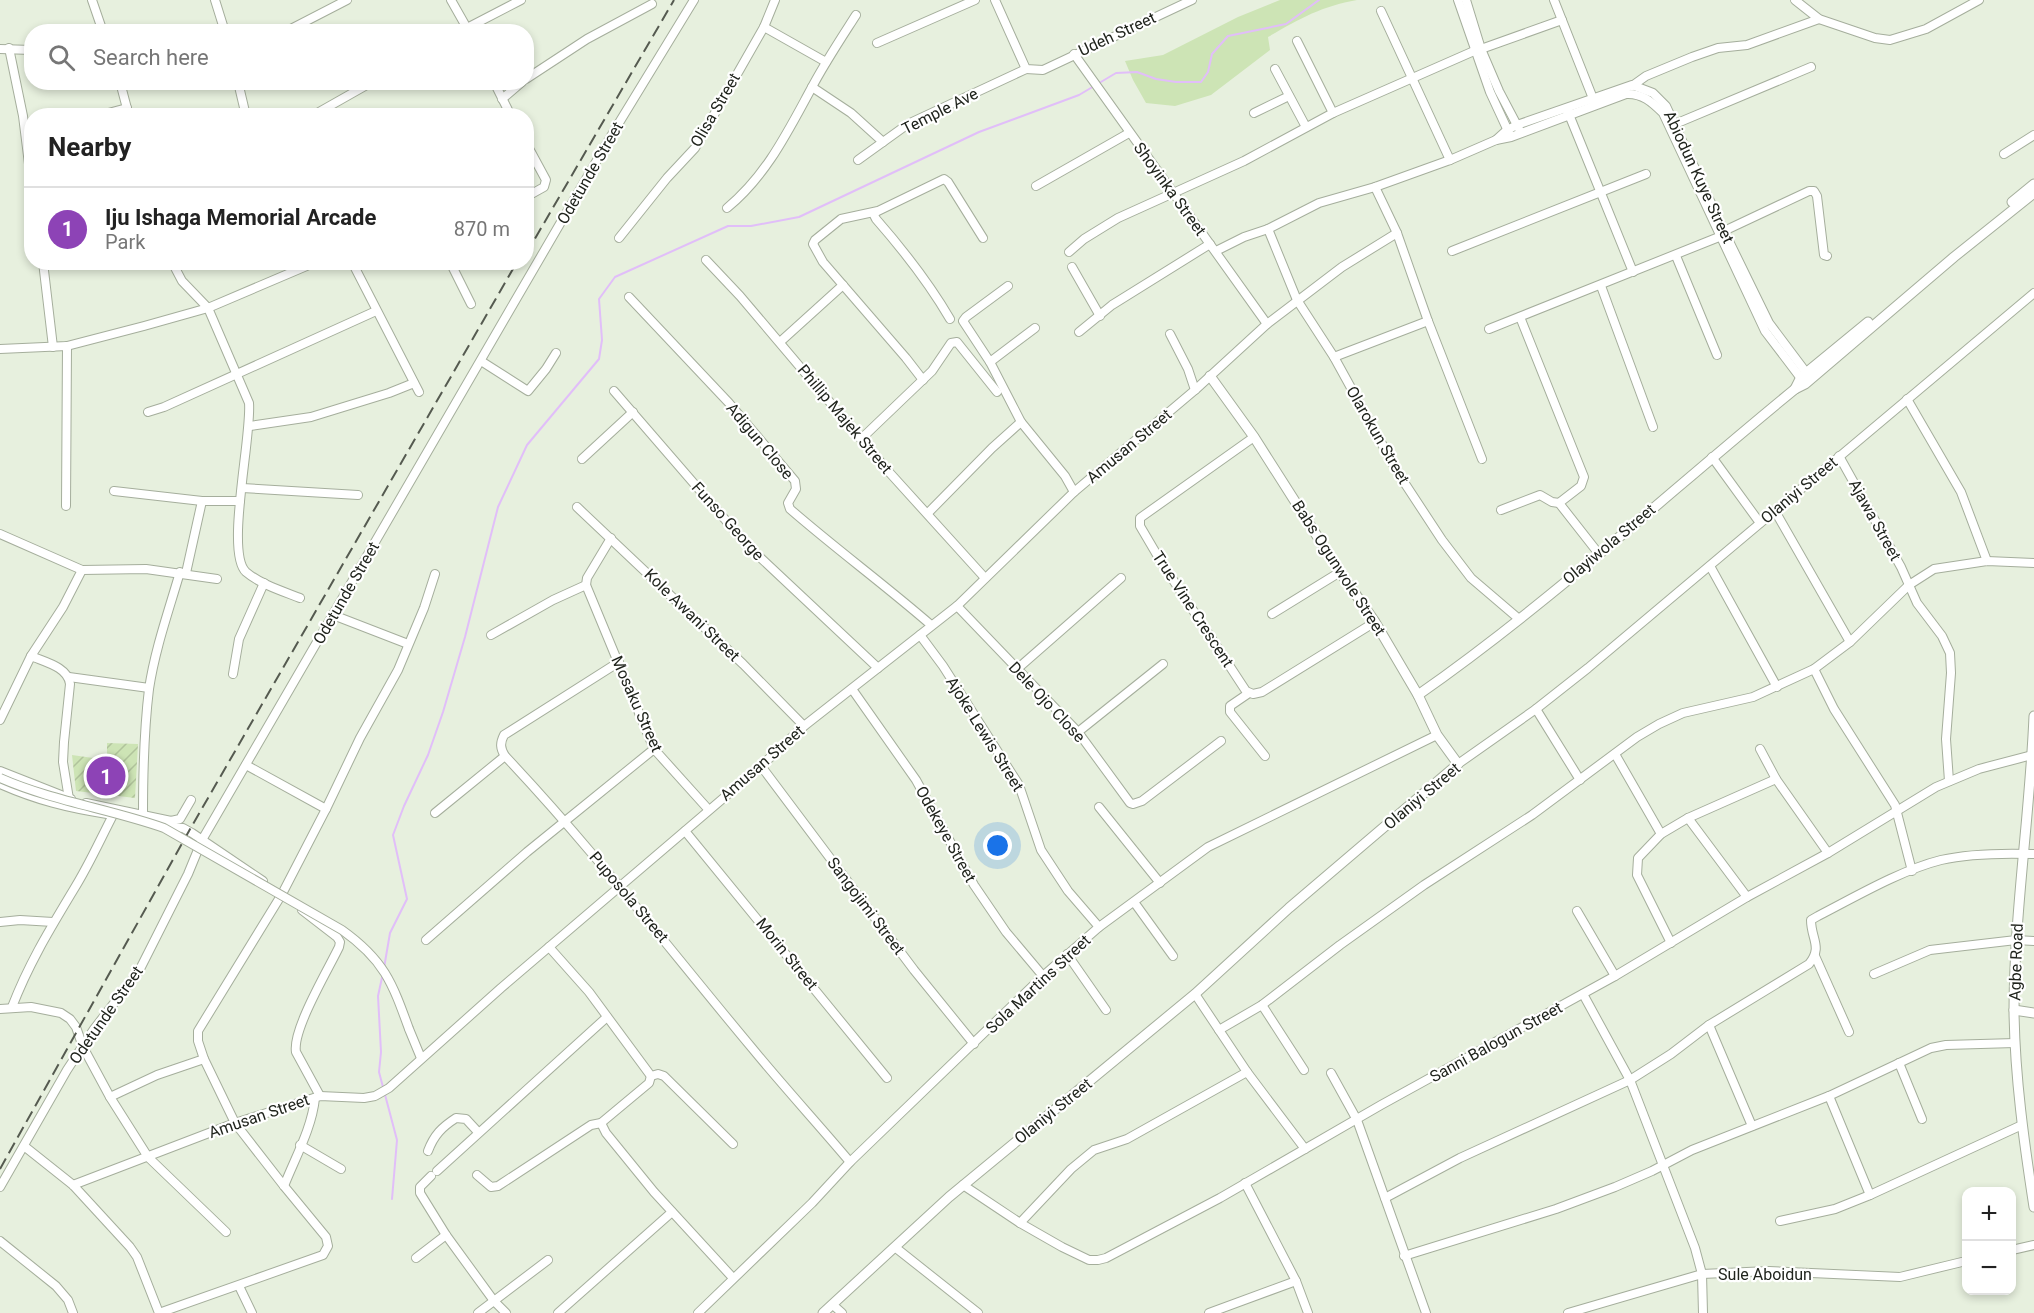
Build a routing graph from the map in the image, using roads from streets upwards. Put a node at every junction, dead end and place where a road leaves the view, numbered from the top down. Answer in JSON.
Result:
{"nodes":[{"id":1,"x":92,"y":0,"type":"edge"},
{"id":2,"x":215,"y":0,"type":"edge"},
{"id":3,"x":347,"y":0,"type":"edge"},
{"id":4,"x":451,"y":0,"type":"edge"},
{"id":5,"x":521,"y":0,"type":"edge"},
{"id":6,"x":694,"y":0,"type":"edge"},
{"id":7,"x":775,"y":0,"type":"edge"},
{"id":8,"x":975,"y":0,"type":"edge"},
{"id":9,"x":996,"y":0,"type":"edge"},
{"id":10,"x":1192,"y":0,"type":"edge"},
{"id":11,"x":1458,"y":0,"type":"edge"},
{"id":12,"x":1466,"y":0,"type":"edge"},
{"id":13,"x":1554,"y":0,"type":"edge"},
{"id":14,"x":1795,"y":0,"type":"edge"},
{"id":15,"x":1979,"y":0,"type":"edge"},
{"id":16,"x":652,"y":4,"type":"dead end"},
{"id":17,"x":1381,"y":11,"type":"dead end"},
{"id":18,"x":856,"y":15,"type":"dead end"},
{"id":19,"x":1819,"y":19,"type":"junction"},
{"id":20,"x":1562,"y":20,"type":"junction"},
{"id":21,"x":100,"y":24,"type":"edge"},
{"id":22,"x":222,"y":24,"type":"edge"},
{"id":23,"x":300,"y":24,"type":"edge"},
{"id":24,"x":465,"y":24,"type":"edge"},
{"id":25,"x":479,"y":24,"type":"edge"},
{"id":26,"x":764,"y":27,"type":"junction"},
{"id":27,"x":1297,"y":41,"type":"dead end"},
{"id":28,"x":877,"y":43,"type":"dead end"},
{"id":29,"x":4,"y":49,"type":"edge"},
{"id":30,"x":24,"y":50,"type":"edge"},
{"id":31,"x":1478,"y":50,"type":"junction"},
{"id":32,"x":1074,"y":54,"type":"junction"},
{"id":33,"x":826,"y":62,"type":"junction"},
{"id":34,"x":1811,"y":67,"type":"dead end"},
{"id":35,"x":1026,"y":69,"type":"junction"},
{"id":36,"x":1275,"y":69,"type":"dead end"},
{"id":37,"x":534,"y":74,"type":"edge"},
{"id":38,"x":1413,"y":78,"type":"junction"},
{"id":39,"x":1632,"y":85,"type":"junction"},
{"id":40,"x":812,"y":87,"type":"junction"},
{"id":41,"x":122,"y":90,"type":"edge"},
{"id":42,"x":240,"y":90,"type":"edge"},
{"id":43,"x":358,"y":90,"type":"edge"},
{"id":44,"x":498,"y":90,"type":"edge"},
{"id":45,"x":513,"y":90,"type":"edge"},
{"id":46,"x":1631,"y":94,"type":"junction"},
{"id":47,"x":1289,"y":96,"type":"junction"},
{"id":48,"x":502,"y":99,"type":"junction"},
{"id":49,"x":1594,"y":101,"type":"junction"},
{"id":50,"x":127,"y":108,"type":"edge"},
{"id":51,"x":244,"y":108,"type":"edge"},
{"id":52,"x":326,"y":108,"type":"edge"},
{"id":53,"x":505,"y":108,"type":"edge"},
{"id":54,"x":1567,"y":112,"type":"junction"},
{"id":55,"x":1254,"y":113,"type":"dead end"},
{"id":56,"x":1333,"y":113,"type":"junction"},
{"id":57,"x":24,"y":124,"type":"edge"},
{"id":58,"x":1675,"y":124,"type":"junction"},
{"id":59,"x":1306,"y":127,"type":"junction"},
{"id":60,"x":1519,"y":129,"type":"junction"},
{"id":61,"x":1129,"y":133,"type":"junction"},
{"id":62,"x":1509,"y":134,"type":"junction"},
{"id":63,"x":2034,"y":135,"type":"edge"},
{"id":64,"x":883,"y":142,"type":"junction"},
{"id":65,"x":2004,"y":154,"type":"dead end"},
{"id":66,"x":534,"y":158,"type":"edge"},
{"id":67,"x":858,"y":160,"type":"dead end"},
{"id":68,"x":1450,"y":160,"type":"junction"},
{"id":69,"x":1646,"y":174,"type":"dead end"},
{"id":70,"x":2034,"y":184,"type":"edge"},
{"id":71,"x":1036,"y":186,"type":"dead end"},
{"id":72,"x":1375,"y":187,"type":"junction"},
{"id":73,"x":1173,"y":192,"type":"junction"},
{"id":74,"x":534,"y":193,"type":"edge"},
{"id":75,"x":1600,"y":193,"type":"junction"},
{"id":76,"x":2034,"y":193,"type":"edge"},
{"id":77,"x":726,"y":208,"type":"dead end"},
{"id":78,"x":873,"y":213,"type":"junction"},
{"id":79,"x":1268,"y":229,"type":"junction"},
{"id":80,"x":1396,"y":233,"type":"junction"},
{"id":81,"x":1723,"y":234,"type":"junction"},
{"id":82,"x":619,"y":238,"type":"dead end"},
{"id":83,"x":983,"y":238,"type":"dead end"},
{"id":84,"x":1213,"y":248,"type":"junction"},
{"id":85,"x":1452,"y":251,"type":"dead end"},
{"id":86,"x":1069,"y":252,"type":"dead end"},
{"id":87,"x":1677,"y":256,"type":"junction"},
{"id":88,"x":1827,"y":256,"type":"dead end"},
{"id":89,"x":706,"y":260,"type":"dead end"},
{"id":90,"x":1072,"y":267,"type":"dead end"},
{"id":91,"x":534,"y":269,"type":"edge"},
{"id":92,"x":45,"y":270,"type":"edge"},
{"id":93,"x":176,"y":270,"type":"edge"},
{"id":94,"x":296,"y":270,"type":"edge"},
{"id":95,"x":356,"y":270,"type":"edge"},
{"id":96,"x":454,"y":270,"type":"edge"},
{"id":97,"x":534,"y":270,"type":"edge"},
{"id":98,"x":1633,"y":272,"type":"junction"},
{"id":99,"x":843,"y":285,"type":"junction"},
{"id":100,"x":1008,"y":286,"type":"dead end"},
{"id":101,"x":1600,"y":286,"type":"junction"},
{"id":102,"x":2034,"y":293,"type":"edge"},
{"id":103,"x":629,"y":297,"type":"dead end"},
{"id":104,"x":1297,"y":300,"type":"junction"},
{"id":105,"x":471,"y":304,"type":"dead end"},
{"id":106,"x":208,"y":308,"type":"junction"},
{"id":107,"x":376,"y":311,"type":"junction"},
{"id":108,"x":1100,"y":316,"type":"junction"},
{"id":109,"x":1520,"y":317,"type":"junction"},
{"id":110,"x":950,"y":319,"type":"dead end"},
{"id":111,"x":1428,"y":321,"type":"junction"},
{"id":112,"x":1267,"y":324,"type":"junction"},
{"id":113,"x":1035,"y":328,"type":"dead end"},
{"id":114,"x":1488,"y":329,"type":"dead end"},
{"id":115,"x":1079,"y":332,"type":"dead end"},
{"id":116,"x":1170,"y":334,"type":"dead end"},
{"id":117,"x":780,"y":342,"type":"junction"},
{"id":118,"x":67,"y":346,"type":"junction"},
{"id":119,"x":53,"y":347,"type":"junction"},
{"id":120,"x":0,"y":349,"type":"edge"},
{"id":121,"x":556,"y":353,"type":"dead end"},
{"id":122,"x":1717,"y":355,"type":"dead end"},
{"id":123,"x":1334,"y":357,"type":"junction"},
{"id":124,"x":481,"y":361,"type":"junction"},
{"id":125,"x":990,"y":362,"type":"junction"},
{"id":126,"x":237,"y":373,"type":"junction"},
{"id":127,"x":1210,"y":376,"type":"junction"},
{"id":128,"x":1806,"y":378,"type":"junction"},
{"id":129,"x":923,"y":380,"type":"junction"},
{"id":130,"x":414,"y":383,"type":"junction"},
{"id":131,"x":1195,"y":390,"type":"junction"},
{"id":132,"x":614,"y":391,"type":"dead end"},
{"id":133,"x":419,"y":392,"type":"dead end"},
{"id":134,"x":997,"y":392,"type":"dead end"},
{"id":135,"x":1907,"y":399,"type":"junction"},
{"id":136,"x":148,"y":412,"type":"dead end"},
{"id":137,"x":633,"y":412,"type":"junction"},
{"id":138,"x":1021,"y":422,"type":"junction"},
{"id":139,"x":250,"y":426,"type":"junction"},
{"id":140,"x":1653,"y":427,"type":"dead end"},
{"id":141,"x":1254,"y":437,"type":"junction"},
{"id":142,"x":861,"y":439,"type":"junction"},
{"id":143,"x":1839,"y":456,"type":"junction"},
{"id":144,"x":1712,"y":457,"type":"junction"},
{"id":145,"x":582,"y":459,"type":"dead end"},
{"id":146,"x":1482,"y":459,"type":"dead end"},
{"id":147,"x":242,"y":488,"type":"junction"},
{"id":148,"x":114,"y":491,"type":"dead end"},
{"id":149,"x":1074,"y":492,"type":"junction"},
{"id":150,"x":358,"y":495,"type":"dead end"},
{"id":151,"x":202,"y":501,"type":"junction"},
{"id":152,"x":240,"y":501,"type":"junction"},
{"id":153,"x":1559,"y":503,"type":"junction"},
{"id":154,"x":66,"y":506,"type":"dead end"},
{"id":155,"x":577,"y":507,"type":"dead end"},
{"id":156,"x":1501,"y":510,"type":"dead end"},
{"id":157,"x":1775,"y":511,"type":"junction"},
{"id":158,"x":928,"y":513,"type":"junction"},
{"id":159,"x":1760,"y":523,"type":"junction"},
{"id":160,"x":0,"y":534,"type":"edge"},
{"id":161,"x":610,"y":538,"type":"junction"},
{"id":162,"x":1599,"y":554,"type":"junction"},
{"id":163,"x":1987,"y":561,"type":"junction"},
{"id":164,"x":2034,"y":563,"type":"edge"},
{"id":165,"x":1710,"y":566,"type":"junction"},
{"id":166,"x":82,"y":570,"type":"junction"},
{"id":167,"x":1340,"y":572,"type":"junction"},
{"id":168,"x":183,"y":573,"type":"junction"},
{"id":169,"x":435,"y":573,"type":"dead end"},
{"id":170,"x":985,"y":578,"type":"junction"},
{"id":171,"x":1121,"y":578,"type":"dead end"},
{"id":172,"x":218,"y":579,"type":"dead end"},
{"id":173,"x":264,"y":583,"type":"junction"},
{"id":174,"x":586,"y":585,"type":"junction"},
{"id":175,"x":1909,"y":585,"type":"junction"},
{"id":176,"x":300,"y":598,"type":"dead end"},
{"id":177,"x":957,"y":606,"type":"junction"},
{"id":178,"x":1272,"y":614,"type":"dead end"},
{"id":179,"x":333,"y":615,"type":"junction"},
{"id":180,"x":1519,"y":619,"type":"junction"},
{"id":181,"x":1375,"y":622,"type":"junction"},
{"id":182,"x":931,"y":625,"type":"junction"},
{"id":183,"x":491,"y":635,"type":"dead end"},
{"id":184,"x":920,"y":635,"type":"junction"},
{"id":185,"x":1850,"y":642,"type":"junction"},
{"id":186,"x":408,"y":644,"type":"junction"},
{"id":187,"x":31,"y":656,"type":"junction"},
{"id":188,"x":619,"y":662,"type":"junction"},
{"id":189,"x":1163,"y":664,"type":"dead end"},
{"id":190,"x":878,"y":668,"type":"junction"},
{"id":191,"x":1814,"y":669,"type":"junction"},
{"id":192,"x":1016,"y":670,"type":"junction"},
{"id":193,"x":233,"y":674,"type":"dead end"},
{"id":194,"x":69,"y":677,"type":"junction"},
{"id":195,"x":1777,"y":687,"type":"junction"},
{"id":196,"x":149,"y":688,"type":"junction"},
{"id":197,"x":852,"y":688,"type":"junction"},
{"id":198,"x":1249,"y":693,"type":"junction"},
{"id":199,"x":1418,"y":694,"type":"junction"},
{"id":200,"x":1536,"y":709,"type":"junction"},
{"id":201,"x":2034,"y":719,"type":"edge"},
{"id":202,"x":0,"y":720,"type":"edge"},
{"id":203,"x":804,"y":726,"type":"junction"},
{"id":204,"x":1078,"y":732,"type":"junction"},
{"id":205,"x":1437,"y":735,"type":"junction"},
{"id":206,"x":1221,"y":741,"type":"dead end"},
{"id":207,"x":654,"y":749,"type":"junction"},
{"id":208,"x":1760,"y":749,"type":"dead end"},
{"id":209,"x":1615,"y":754,"type":"junction"},
{"id":210,"x":2032,"y":755,"type":"junction"},
{"id":211,"x":505,"y":756,"type":"junction"},
{"id":212,"x":1265,"y":756,"type":"dead end"},
{"id":213,"x":246,"y":765,"type":"junction"},
{"id":214,"x":1458,"y":765,"type":"junction"},
{"id":215,"x":761,"y":766,"type":"junction"},
{"id":216,"x":0,"y":771,"type":"edge"},
{"id":217,"x":0,"y":778,"type":"edge"},
{"id":218,"x":1776,"y":779,"type":"junction"},
{"id":219,"x":1580,"y":780,"type":"junction"},
{"id":220,"x":1949,"y":781,"type":"junction"},
{"id":221,"x":0,"y":784,"type":"edge"},
{"id":222,"x":69,"y":799,"type":"junction"},
{"id":223,"x":191,"y":800,"type":"dead end"},
{"id":224,"x":1099,"y":807,"type":"dead end"},
{"id":225,"x":326,"y":809,"type":"junction"},
{"id":226,"x":708,"y":809,"type":"junction"},
{"id":227,"x":1898,"y":812,"type":"junction"},
{"id":228,"x":435,"y":813,"type":"dead end"},
{"id":229,"x":143,"y":814,"type":"junction"},
{"id":230,"x":113,"y":815,"type":"junction"},
{"id":231,"x":1688,"y":818,"type":"junction"},
{"id":232,"x":563,"y":822,"type":"junction"},
{"id":233,"x":686,"y":831,"type":"junction"},
{"id":234,"x":1661,"y":834,"type":"junction"},
{"id":235,"x":202,"y":840,"type":"junction"},
{"id":236,"x":1828,"y":853,"type":"junction"},
{"id":237,"x":2029,"y":854,"type":"edge"},
{"id":238,"x":1912,"y":871,"type":"junction"},
{"id":239,"x":1160,"y":883,"type":"junction"},
{"id":240,"x":620,"y":886,"type":"junction"},
{"id":241,"x":282,"y":894,"type":"junction"},
{"id":242,"x":1747,"y":897,"type":"junction"},
{"id":243,"x":1134,"y":902,"type":"junction"},
{"id":244,"x":1577,"y":912,"type":"dead end"},
{"id":245,"x":0,"y":922,"type":"edge"},
{"id":246,"x":53,"y":922,"type":"junction"},
{"id":247,"x":1099,"y":927,"type":"junction"},
{"id":248,"x":426,"y":940,"type":"dead end"},
{"id":249,"x":2016,"y":940,"type":"junction"},
{"id":250,"x":2034,"y":941,"type":"edge"},
{"id":251,"x":1671,"y":943,"type":"junction"},
{"id":252,"x":549,"y":947,"type":"junction"},
{"id":253,"x":1067,"y":954,"type":"junction"},
{"id":254,"x":1173,"y":956,"type":"dead end"},
{"id":255,"x":1815,"y":956,"type":"junction"},
{"id":256,"x":1874,"y":974,"type":"dead end"},
{"id":257,"x":1043,"y":976,"type":"junction"},
{"id":258,"x":1615,"y":976,"type":"junction"},
{"id":259,"x":1195,"y":994,"type":"junction"},
{"id":260,"x":1582,"y":994,"type":"junction"},
{"id":261,"x":1262,"y":1005,"type":"junction"},
{"id":262,"x":12,"y":1007,"type":"junction"},
{"id":263,"x":0,"y":1009,"type":"edge"},
{"id":264,"x":1106,"y":1010,"type":"dead end"},
{"id":265,"x":2014,"y":1010,"type":"junction"},
{"id":266,"x":2034,"y":1013,"type":"edge"},
{"id":267,"x":607,"y":1017,"type":"junction"},
{"id":268,"x":1709,"y":1025,"type":"junction"},
{"id":269,"x":1220,"y":1030,"type":"junction"},
{"id":270,"x":1849,"y":1032,"type":"dead end"},
{"id":271,"x":2015,"y":1043,"type":"junction"},
{"id":272,"x":974,"y":1044,"type":"junction"},
{"id":273,"x":83,"y":1047,"type":"junction"},
{"id":274,"x":421,"y":1058,"type":"junction"},
{"id":275,"x":204,"y":1059,"type":"junction"},
{"id":276,"x":1899,"y":1063,"type":"junction"},
{"id":277,"x":1304,"y":1070,"type":"dead end"},
{"id":278,"x":1247,"y":1072,"type":"junction"},
{"id":279,"x":1331,"y":1073,"type":"dead end"},
{"id":280,"x":651,"y":1076,"type":"junction"},
{"id":281,"x":887,"y":1078,"type":"dead end"},
{"id":282,"x":1630,"y":1080,"type":"junction"},
{"id":283,"x":1829,"y":1096,"type":"junction"},
{"id":284,"x":110,"y":1097,"type":"junction"},
{"id":285,"x":317,"y":1097,"type":"junction"},
{"id":286,"x":1922,"y":1119,"type":"dead end"},
{"id":287,"x":1357,"y":1120,"type":"junction"},
{"id":288,"x":235,"y":1123,"type":"junction"},
{"id":289,"x":601,"y":1123,"type":"junction"},
{"id":290,"x":2022,"y":1125,"type":"junction"},
{"id":291,"x":1752,"y":1126,"type":"junction"},
{"id":292,"x":478,"y":1132,"type":"junction"},
{"id":293,"x":733,"y":1144,"type":"dead end"},
{"id":294,"x":300,"y":1145,"type":"junction"},
{"id":295,"x":24,"y":1146,"type":"junction"},
{"id":296,"x":1305,"y":1149,"type":"junction"},
{"id":297,"x":428,"y":1151,"type":"dead end"},
{"id":298,"x":148,"y":1156,"type":"junction"},
{"id":299,"x":2030,"y":1158,"type":"edge"},
{"id":300,"x":850,"y":1162,"type":"junction"},
{"id":301,"x":1662,"y":1165,"type":"junction"},
{"id":302,"x":341,"y":1168,"type":"dead end"},
{"id":303,"x":477,"y":1175,"type":"dead end"},
{"id":304,"x":1245,"y":1183,"type":"junction"},
{"id":305,"x":73,"y":1185,"type":"junction"},
{"id":306,"x":963,"y":1185,"type":"junction"},
{"id":307,"x":0,"y":1186,"type":"edge"},
{"id":308,"x":284,"y":1186,"type":"junction"},
{"id":309,"x":1870,"y":1195,"type":"junction"},
{"id":310,"x":1385,"y":1198,"type":"junction"},
{"id":311,"x":2034,"y":1207,"type":"edge"},
{"id":312,"x":672,"y":1212,"type":"junction"},
{"id":313,"x":1780,"y":1221,"type":"dead end"},
{"id":314,"x":1020,"y":1223,"type":"junction"},
{"id":315,"x":226,"y":1232,"type":"dead end"},
{"id":316,"x":446,"y":1235,"type":"junction"},
{"id":317,"x":0,"y":1241,"type":"edge"},
{"id":318,"x":2034,"y":1245,"type":"edge"},
{"id":319,"x":896,"y":1248,"type":"junction"},
{"id":320,"x":2016,"y":1249,"type":"edge"},
{"id":321,"x":1404,"y":1256,"type":"junction"},
{"id":322,"x":416,"y":1258,"type":"dead end"},
{"id":323,"x":548,"y":1260,"type":"dead end"},
{"id":324,"x":1962,"y":1262,"type":"edge"},
{"id":325,"x":1702,"y":1274,"type":"junction"},
{"id":326,"x":733,"y":1278,"type":"junction"},
{"id":327,"x":1296,"y":1281,"type":"junction"},
{"id":328,"x":239,"y":1286,"type":"junction"},
{"id":329,"x":494,"y":1301,"type":"junction"},
{"id":330,"x":833,"y":1305,"type":"junction"},
{"id":331,"x":73,"y":1313,"type":"edge"},
{"id":332,"x":159,"y":1313,"type":"edge"},
{"id":333,"x":252,"y":1313,"type":"edge"},
{"id":334,"x":478,"y":1313,"type":"edge"},
{"id":335,"x":506,"y":1313,"type":"edge"},
{"id":336,"x":558,"y":1313,"type":"edge"},
{"id":337,"x":698,"y":1313,"type":"edge"},
{"id":338,"x":823,"y":1313,"type":"edge"},
{"id":339,"x":842,"y":1313,"type":"edge"},
{"id":340,"x":978,"y":1313,"type":"edge"},
{"id":341,"x":1209,"y":1313,"type":"edge"},
{"id":342,"x":1308,"y":1313,"type":"edge"},
{"id":343,"x":1426,"y":1313,"type":"edge"},
{"id":344,"x":1568,"y":1313,"type":"edge"},
{"id":345,"x":1703,"y":1313,"type":"edge"}],
"edges":[{"from":1,"to":21,"type":"street"},
{"from":2,"to":22,"type":"street"},
{"from":3,"to":23,"type":"street"},
{"from":4,"to":24,"type":"street"},
{"from":5,"to":25,"type":"street"},
{"from":6,"to":91,"type":"street","name":"Odetunde Street"},
{"from":7,"to":26,"type":"street","name":"Olisa Street"},
{"from":8,"to":28,"type":"street"},
{"from":9,"to":35,"type":"street"},
{"from":10,"to":32,"type":"street","name":"Udeh Street"},
{"from":11,"to":31,"type":"street"},
{"from":12,"to":31,"type":"street"},
{"from":13,"to":20,"type":"street"},
{"from":14,"to":19,"type":"street"},
{"from":15,"to":19,"type":"street"},
{"from":16,"to":37,"type":"street"},
{"from":17,"to":38,"type":"street"},
{"from":18,"to":33,"type":"street"},
{"from":19,"to":39,"type":"street"},
{"from":20,"to":31,"type":"street"},
{"from":20,"to":49,"type":"street"},
{"from":26,"to":33,"type":"street"},
{"from":26,"to":82,"type":"street","name":"Olisa Street"},
{"from":27,"to":56,"type":"street"},
{"from":29,"to":30,"type":"street"},
{"from":29,"to":57,"type":"street"},
{"from":31,"to":38,"type":"street"},
{"from":31,"to":60,"type":"street"},
{"from":31,"to":62,"type":"street"},
{"from":32,"to":35,"type":"street","name":"Udeh Street"},
{"from":32,"to":61,"type":"street","name":"Shoyinka Street"},
{"from":33,"to":40,"type":"street"},
{"from":34,"to":58,"type":"street"},
{"from":35,"to":64,"type":"street","name":"Temple Ave"},
{"from":36,"to":47,"type":"street"},
{"from":38,"to":56,"type":"street"},
{"from":38,"to":68,"type":"street"},
{"from":39,"to":46,"type":"street"},
{"from":39,"to":49,"type":"street"},
{"from":39,"to":58,"type":"street","name":"Abiodun Kuye Street"},
{"from":40,"to":64,"type":"street"},
{"from":40,"to":77,"type":"street"},
{"from":41,"to":50,"type":"street"},
{"from":42,"to":51,"type":"street"},
{"from":43,"to":52,"type":"street"},
{"from":44,"to":48,"type":"street"},
{"from":45,"to":48,"type":"street"},
{"from":46,"to":49,"type":"street"},
{"from":46,"to":81,"type":"street","name":"Abiodun Kuye Street"},
{"from":47,"to":55,"type":"street"},
{"from":47,"to":59,"type":"street"},
{"from":48,"to":53,"type":"street"},
{"from":49,"to":54,"type":"street"},
{"from":54,"to":60,"type":"street"},
{"from":54,"to":75,"type":"street"},
{"from":56,"to":59,"type":"street"},
{"from":58,"to":81,"type":"street","name":"Abiodun Kuye Street"},
{"from":59,"to":73,"type":"street"},
{"from":60,"to":62,"type":"street"},
{"from":61,"to":71,"type":"street"},
{"from":61,"to":73,"type":"street","name":"Shoyinka Street"},
{"from":62,"to":68,"type":"street"},
{"from":63,"to":65,"type":"street"},
{"from":64,"to":67,"type":"street","name":"Temple Ave"},
{"from":66,"to":74,"type":"street"},
{"from":68,"to":72,"type":"street"},
{"from":69,"to":75,"type":"street"},
{"from":70,"to":128,"type":"street"},
{"from":72,"to":79,"type":"street"},
{"from":72,"to":80,"type":"street"},
{"from":73,"to":84,"type":"street","name":"Shoyinka Street"},
{"from":73,"to":86,"type":"street"},
{"from":75,"to":85,"type":"street"},
{"from":75,"to":98,"type":"street"},
{"from":76,"to":128,"type":"street"},
{"from":78,"to":83,"type":"street"},
{"from":78,"to":99,"type":"street"},
{"from":78,"to":110,"type":"street"},
{"from":79,"to":84,"type":"street"},
{"from":79,"to":104,"type":"street","name":"Olarokun Street"},
{"from":80,"to":104,"type":"street","name":"Amusan Street"},
{"from":80,"to":111,"type":"street"},
{"from":81,"to":87,"type":"street"},
{"from":81,"to":88,"type":"street"},
{"from":81,"to":128,"type":"street","name":"Abiodun Kuye Street"},
{"from":84,"to":108,"type":"street"},
{"from":84,"to":112,"type":"street","name":"Shoyinka Street"},
{"from":87,"to":98,"type":"street"},
{"from":87,"to":122,"type":"street"},
{"from":89,"to":117,"type":"street","name":"Phillip Majek Street"},
{"from":90,"to":108,"type":"street"},
{"from":92,"to":119,"type":"street"},
{"from":93,"to":106,"type":"street"},
{"from":94,"to":106,"type":"street"},
{"from":95,"to":107,"type":"street"},
{"from":96,"to":105,"type":"street"},
{"from":97,"to":124,"type":"street","name":"Odetunde Street"},
{"from":98,"to":101,"type":"street"},
{"from":99,"to":117,"type":"street"},
{"from":99,"to":129,"type":"street"},
{"from":100,"to":125,"type":"street"},
{"from":101,"to":109,"type":"street"},
{"from":101,"to":140,"type":"street"},
{"from":102,"to":135,"type":"street","name":"Olaniyi Street"},
{"from":103,"to":182,"type":"street","name":"Adigun Close"},
{"from":104,"to":112,"type":"street","name":"Amusan Street"},
{"from":104,"to":123,"type":"street","name":"Olarokun Street"},
{"from":106,"to":118,"type":"street"},
{"from":106,"to":126,"type":"street"},
{"from":107,"to":126,"type":"street"},
{"from":107,"to":130,"type":"street"},
{"from":108,"to":115,"type":"street"},
{"from":109,"to":114,"type":"street"},
{"from":109,"to":153,"type":"street"},
{"from":111,"to":123,"type":"street"},
{"from":111,"to":146,"type":"street"},
{"from":112,"to":127,"type":"street","name":"Amusan Street"},
{"from":113,"to":125,"type":"street"},
{"from":116,"to":131,"type":"street"},
{"from":117,"to":142,"type":"street","name":"Phillip Majek Street"},
{"from":118,"to":119,"type":"street"},
{"from":118,"to":154,"type":"street"},
{"from":119,"to":120,"type":"street"},
{"from":121,"to":124,"type":"street"},
{"from":123,"to":180,"type":"street","name":"Olarokun Street"},
{"from":124,"to":179,"type":"street","name":"Odetunde Street"},
{"from":125,"to":138,"type":"street"},
{"from":126,"to":136,"type":"street"},
{"from":126,"to":139,"type":"street"},
{"from":127,"to":131,"type":"street","name":"Amusan Street"},
{"from":127,"to":141,"type":"street","name":"Babs Ogunwole Street"},
{"from":128,"to":144,"type":"street","name":"Olayiwola Street"},
{"from":129,"to":134,"type":"street"},
{"from":129,"to":142,"type":"street"},
{"from":130,"to":133,"type":"street"},
{"from":130,"to":139,"type":"street"},
{"from":131,"to":149,"type":"street","name":"Amusan Street"},
{"from":132,"to":137,"type":"street","name":"Funso George"},
{"from":135,"to":143,"type":"street","name":"Olaniyi Street"},
{"from":135,"to":163,"type":"street"},
{"from":137,"to":145,"type":"street"},
{"from":137,"to":190,"type":"street","name":"Funso George"},
{"from":138,"to":149,"type":"street"},
{"from":138,"to":158,"type":"street"},
{"from":139,"to":147,"type":"street"},
{"from":141,"to":167,"type":"street","name":"Babs Ogunwole Street"},
{"from":141,"to":198,"type":"street","name":"True Vine Crescent"},
{"from":142,"to":158,"type":"street","name":"Phillip Majek Street"},
{"from":143,"to":157,"type":"street","name":"Olaniyi Street"},
{"from":143,"to":175,"type":"street","name":"Ajawa Street"},
{"from":144,"to":159,"type":"street"},
{"from":144,"to":162,"type":"street","name":"Olayiwola Street"},
{"from":147,"to":150,"type":"street"},
{"from":147,"to":152,"type":"street"},
{"from":148,"to":151,"type":"street"},
{"from":149,"to":170,"type":"street","name":"Amusan Street"},
{"from":151,"to":152,"type":"street"},
{"from":151,"to":168,"type":"street"},
{"from":152,"to":173,"type":"street"},
{"from":153,"to":156,"type":"street"},
{"from":153,"to":162,"type":"street"},
{"from":155,"to":161,"type":"street","name":"Kole Awani Street"},
{"from":157,"to":159,"type":"street","name":"Olaniyi Street"},
{"from":157,"to":185,"type":"street"},
{"from":158,"to":170,"type":"street","name":"Phillip Majek Street"},
{"from":159,"to":165,"type":"street","name":"Olaniyi Street"},
{"from":160,"to":166,"type":"street"},
{"from":161,"to":174,"type":"street"},
{"from":161,"to":203,"type":"street","name":"Kole Awani Street"},
{"from":162,"to":180,"type":"street","name":"Olayiwola Street"},
{"from":163,"to":164,"type":"street"},
{"from":163,"to":175,"type":"street"},
{"from":165,"to":195,"type":"street"},
{"from":165,"to":200,"type":"street","name":"Olaniyi Street"},
{"from":166,"to":168,"type":"street"},
{"from":166,"to":187,"type":"street"},
{"from":167,"to":178,"type":"street"},
{"from":167,"to":181,"type":"street","name":"Babs Ogunwole Street"},
{"from":168,"to":172,"type":"street"},
{"from":168,"to":196,"type":"street"},
{"from":169,"to":186,"type":"street"},
{"from":170,"to":177,"type":"street","name":"Amusan Street"},
{"from":171,"to":192,"type":"street"},
{"from":173,"to":176,"type":"street"},
{"from":173,"to":193,"type":"street"},
{"from":174,"to":183,"type":"street"},
{"from":174,"to":188,"type":"street","name":"Mosaku Street"},
{"from":175,"to":185,"type":"street"},
{"from":175,"to":220,"type":"street","name":"Ajawa Street"},
{"from":177,"to":182,"type":"street","name":"Amusan Street"},
{"from":177,"to":192,"type":"street","name":"Dele Ojo Close"},
{"from":179,"to":186,"type":"street"},
{"from":179,"to":213,"type":"street","name":"Odetunde Street"},
{"from":180,"to":199,"type":"street","name":"Olayiwola Street"},
{"from":181,"to":198,"type":"street"},
{"from":181,"to":199,"type":"street","name":"Babs Ogunwole Street"},
{"from":182,"to":184,"type":"street","name":"Amusan Street"},
{"from":184,"to":190,"type":"street","name":"Amusan Street"},
{"from":184,"to":247,"type":"street","name":"Ajoke Lewis Street"},
{"from":185,"to":191,"type":"street"},
{"from":186,"to":225,"type":"street"},
{"from":187,"to":194,"type":"street"},
{"from":187,"to":202,"type":"street"},
{"from":188,"to":207,"type":"street","name":"Mosaku Street"},
{"from":188,"to":211,"type":"street"},
{"from":189,"to":204,"type":"street"},
{"from":190,"to":197,"type":"street","name":"Amusan Street"},
{"from":191,"to":195,"type":"street"},
{"from":191,"to":227,"type":"street"},
{"from":192,"to":204,"type":"street","name":"Dele Ojo Close"},
{"from":194,"to":196,"type":"street"},
{"from":194,"to":222,"type":"street"},
{"from":195,"to":209,"type":"street"},
{"from":196,"to":229,"type":"street"},
{"from":197,"to":203,"type":"street","name":"Amusan Street"},
{"from":197,"to":257,"type":"street","name":"Odekeye Street"},
{"from":198,"to":212,"type":"street"},
{"from":199,"to":205,"type":"street","name":"Babs Ogunwole Street"},
{"from":200,"to":214,"type":"street","name":"Olaniyi Street"},
{"from":200,"to":219,"type":"street"},
{"from":201,"to":210,"type":"street","name":"Agbe Road"},
{"from":203,"to":215,"type":"street","name":"Amusan Street"},
{"from":204,"to":206,"type":"street","name":"Dele Ojo Close"},
{"from":205,"to":214,"type":"street","name":"Babs Ogunwole Street"},
{"from":205,"to":239,"type":"street","name":"Sola Martins Street"},
{"from":207,"to":226,"type":"street","name":"Mosaku Street"},
{"from":207,"to":232,"type":"street"},
{"from":208,"to":218,"type":"street"},
{"from":209,"to":219,"type":"street"},
{"from":209,"to":234,"type":"street"},
{"from":210,"to":220,"type":"street","name":"Sanni Balogun Street"},
{"from":210,"to":237,"type":"street","name":"Agbe Road"},
{"from":211,"to":228,"type":"street"},
{"from":211,"to":232,"type":"street","name":"Puposola Street"},
{"from":213,"to":225,"type":"street"},
{"from":213,"to":235,"type":"street","name":"Odetunde Street"},
{"from":214,"to":259,"type":"street","name":"Olaniyi Street"},
{"from":215,"to":226,"type":"street","name":"Amusan Street"},
{"from":215,"to":272,"type":"street","name":"Sangojimi Street"},
{"from":216,"to":222,"type":"street"},
{"from":217,"to":274,"type":"street","bridge":true},
{"from":218,"to":231,"type":"street"},
{"from":218,"to":236,"type":"street"},
{"from":219,"to":261,"type":"street"},
{"from":220,"to":227,"type":"street","name":"Sanni Balogun Street"},
{"from":221,"to":230,"type":"street"},
{"from":222,"to":229,"type":"street"},
{"from":223,"to":229,"type":"street"},
{"from":224,"to":239,"type":"street"},
{"from":225,"to":241,"type":"street"},
{"from":226,"to":233,"type":"street","name":"Amusan Street"},
{"from":227,"to":236,"type":"street","name":"Sanni Balogun Street"},
{"from":227,"to":238,"type":"street"},
{"from":230,"to":235,"type":"street"},
{"from":230,"to":246,"type":"street"},
{"from":231,"to":234,"type":"street"},
{"from":231,"to":242,"type":"street"},
{"from":232,"to":240,"type":"street","name":"Puposola Street"},
{"from":232,"to":248,"type":"street"},
{"from":233,"to":240,"type":"street","name":"Amusan Street"},
{"from":233,"to":281,"type":"street","name":"Morin Street"},
{"from":234,"to":251,"type":"street"},
{"from":235,"to":241,"type":"street"},
{"from":235,"to":273,"type":"street","name":"Odetunde Street"},
{"from":236,"to":242,"type":"street","name":"Sanni Balogun Street"},
{"from":237,"to":238,"type":"street"},
{"from":237,"to":249,"type":"street","name":"Agbe Road"},
{"from":238,"to":255,"type":"street"},
{"from":239,"to":243,"type":"street","name":"Sola Martins Street"},
{"from":240,"to":252,"type":"street","name":"Amusan Street"},
{"from":240,"to":300,"type":"street","name":"Puposola Street"},
{"from":241,"to":275,"type":"street"},
{"from":241,"to":285,"type":"street"},
{"from":242,"to":251,"type":"street","name":"Sanni Balogun Street"},
{"from":243,"to":247,"type":"street","name":"Sola Martins Street"},
{"from":243,"to":254,"type":"street"},
{"from":244,"to":258,"type":"street"},
{"from":245,"to":246,"type":"street"},
{"from":246,"to":262,"type":"street"},
{"from":247,"to":253,"type":"street","name":"Sola Martins Street"},
{"from":249,"to":250,"type":"street"},
{"from":249,"to":256,"type":"street"},
{"from":249,"to":265,"type":"street","name":"Agbe Road"},
{"from":251,"to":258,"type":"street","name":"Sanni Balogun Street"},
{"from":252,"to":267,"type":"street"},
{"from":252,"to":274,"type":"street","name":"Amusan Street"},
{"from":253,"to":257,"type":"street","name":"Sola Martins Street"},
{"from":253,"to":264,"type":"street"},
{"from":255,"to":268,"type":"street"},
{"from":255,"to":270,"type":"street"},
{"from":257,"to":272,"type":"street","name":"Sola Martins Street"},
{"from":258,"to":260,"type":"street","name":"Sanni Balogun Street"},
{"from":259,"to":269,"type":"street"},
{"from":259,"to":306,"type":"street","name":"Olaniyi Street"},
{"from":260,"to":282,"type":"street"},
{"from":260,"to":287,"type":"street","name":"Sanni Balogun Street"},
{"from":261,"to":269,"type":"street"},
{"from":261,"to":277,"type":"street"},
{"from":262,"to":263,"type":"street"},
{"from":262,"to":273,"type":"street"},
{"from":265,"to":266,"type":"street"},
{"from":265,"to":271,"type":"street","name":"Agbe Road"},
{"from":267,"to":280,"type":"street"},
{"from":267,"to":292,"type":"street"},
{"from":268,"to":282,"type":"street"},
{"from":268,"to":291,"type":"street"},
{"from":269,"to":278,"type":"street"},
{"from":271,"to":276,"type":"street"},
{"from":271,"to":290,"type":"street","name":"Agbe Road"},
{"from":272,"to":300,"type":"street","name":"Sola Martins Street"},
{"from":273,"to":284,"type":"street"},
{"from":273,"to":295,"type":"street","name":"Odetunde Street"},
{"from":274,"to":285,"type":"street","name":"Amusan Street"},
{"from":275,"to":284,"type":"street"},
{"from":275,"to":288,"type":"street"},
{"from":276,"to":283,"type":"street"},
{"from":276,"to":286,"type":"street"},
{"from":278,"to":296,"type":"street"},
{"from":278,"to":314,"type":"street"},
{"from":279,"to":287,"type":"street"},
{"from":280,"to":289,"type":"street"},
{"from":280,"to":293,"type":"street"},
{"from":282,"to":301,"type":"street"},
{"from":282,"to":310,"type":"street"},
{"from":283,"to":291,"type":"street"},
{"from":283,"to":309,"type":"street"},
{"from":284,"to":298,"type":"street"},
{"from":285,"to":288,"type":"street","name":"Amusan Street"},
{"from":285,"to":294,"type":"street"},
{"from":287,"to":296,"type":"street","name":"Sanni Balogun Street"},
{"from":287,"to":310,"type":"street"},
{"from":288,"to":298,"type":"street","name":"Amusan Street"},
{"from":288,"to":308,"type":"street"},
{"from":289,"to":303,"type":"street"},
{"from":289,"to":312,"type":"street"},
{"from":290,"to":299,"type":"street","name":"Agbe Road"},
{"from":290,"to":309,"type":"street"},
{"from":291,"to":301,"type":"street"},
{"from":292,"to":297,"type":"street"},
{"from":292,"to":316,"type":"street"},
{"from":294,"to":302,"type":"street"},
{"from":294,"to":308,"type":"street"},
{"from":295,"to":305,"type":"street"},
{"from":295,"to":307,"type":"street","name":"Odetunde Street"},
{"from":296,"to":304,"type":"street","name":"Sanni Balogun Street"},
{"from":298,"to":305,"type":"street","name":"Amusan Street"},
{"from":298,"to":315,"type":"street"},
{"from":299,"to":311,"type":"street","name":"Agbe Road"},
{"from":300,"to":326,"type":"street","name":"Sola Martins Street"},
{"from":301,"to":321,"type":"street"},
{"from":301,"to":325,"type":"street"},
{"from":304,"to":314,"type":"street","name":"Sanni Balogun Street"},
{"from":304,"to":327,"type":"street"},
{"from":305,"to":332,"type":"street"},
{"from":306,"to":314,"type":"street","name":"Sanni Balogun Street"},
{"from":306,"to":319,"type":"street","name":"Olaniyi Street"},
{"from":308,"to":328,"type":"street"},
{"from":309,"to":313,"type":"street"},
{"from":310,"to":321,"type":"street"},
{"from":312,"to":326,"type":"street"},
{"from":312,"to":336,"type":"street"},
{"from":316,"to":322,"type":"street"},
{"from":316,"to":329,"type":"street"},
{"from":317,"to":331,"type":"street"},
{"from":318,"to":320,"type":"street"},
{"from":319,"to":330,"type":"street","name":"Olaniyi Street"},
{"from":319,"to":340,"type":"street"},
{"from":321,"to":343,"type":"street"},
{"from":323,"to":329,"type":"street"},
{"from":324,"to":325,"type":"street","name":"Sule Aboidun"},
{"from":325,"to":344,"type":"street","name":"Sule Aboidun"},
{"from":325,"to":345,"type":"street"},
{"from":326,"to":337,"type":"street","name":"Sola Martins Street"},
{"from":327,"to":341,"type":"street"},
{"from":327,"to":342,"type":"street"},
{"from":328,"to":332,"type":"street"},
{"from":328,"to":333,"type":"street"},
{"from":329,"to":334,"type":"street"},
{"from":329,"to":335,"type":"street"},
{"from":330,"to":338,"type":"street","name":"Olaniyi Street"},
{"from":330,"to":339,"type":"street"}]}
